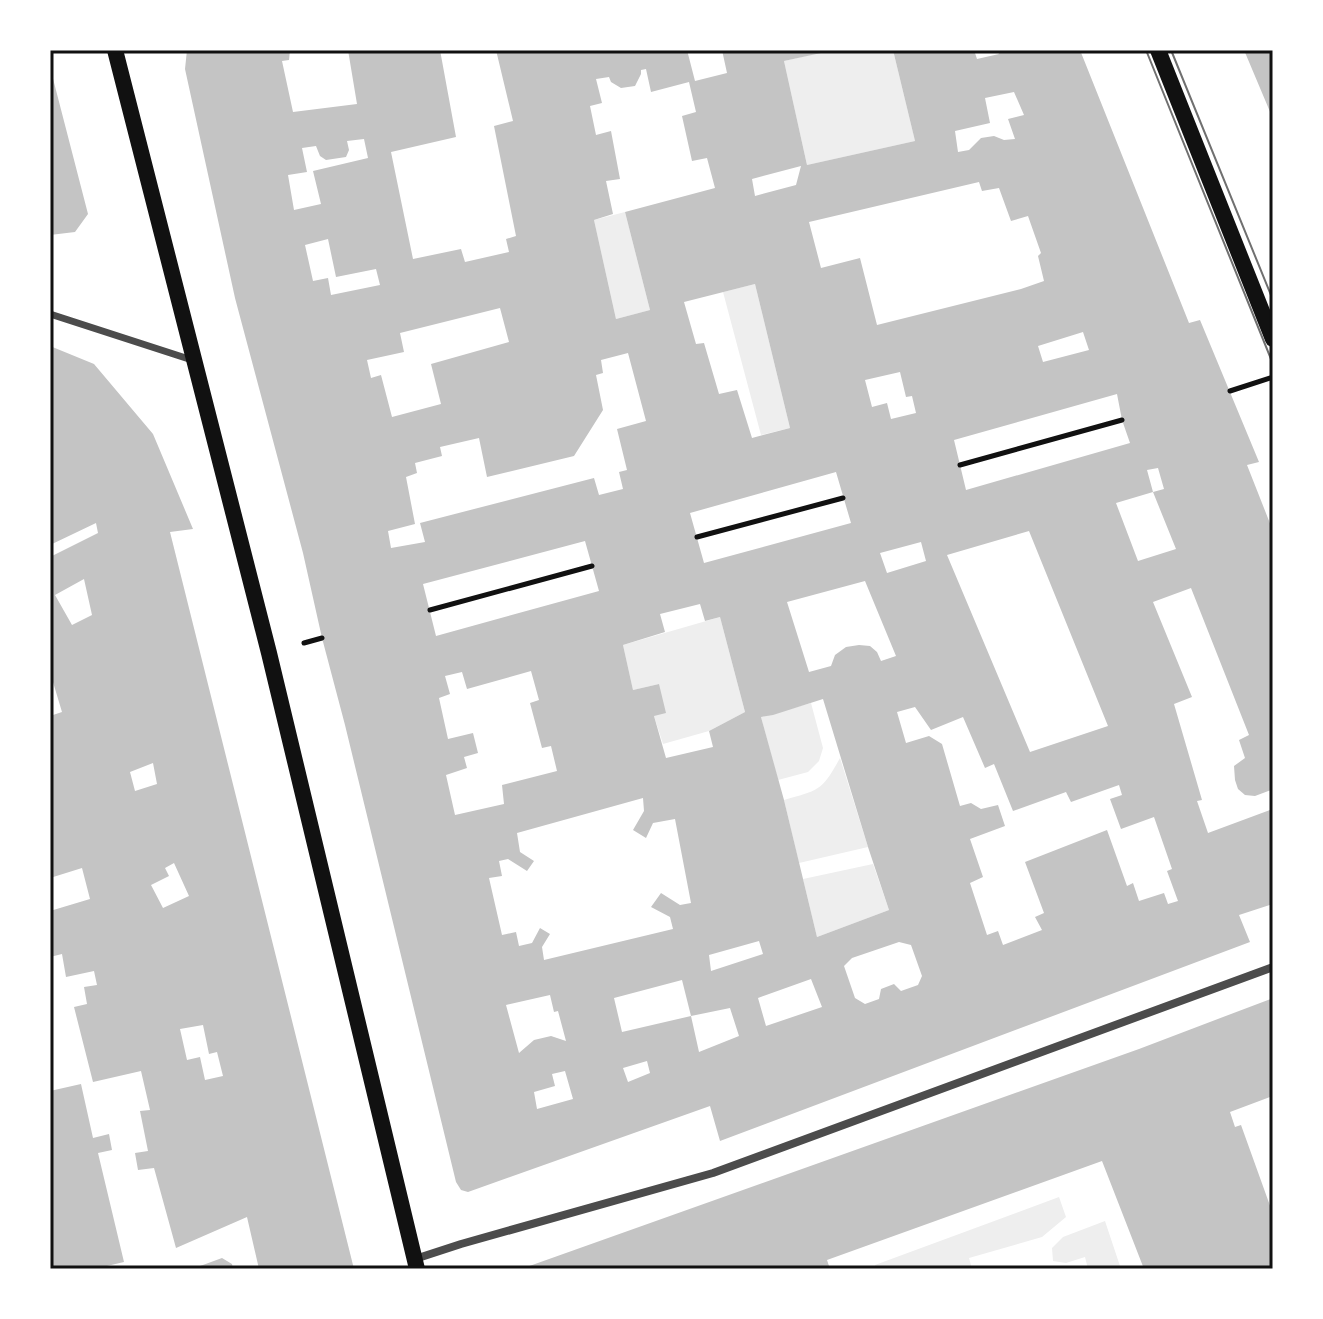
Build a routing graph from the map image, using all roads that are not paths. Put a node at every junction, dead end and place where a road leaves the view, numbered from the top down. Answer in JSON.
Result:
{"nodes":[{"id":1,"x":115,"y":50,"type":"edge"},
{"id":2,"x":1158,"y":50,"type":"edge"},
{"id":3,"x":50,"y":314,"type":"edge"},
{"id":4,"x":1273,"y":339,"type":"edge"},
{"id":5,"x":195,"y":361,"type":"junction"},
{"id":6,"x":1273,"y":967,"type":"edge"},
{"id":7,"x":416,"y":1264,"type":"edge"}],
"edges":[{"from":1,"to":5,"type":"main road"},
{"from":2,"to":4,"type":"main road"},
{"from":3,"to":5,"type":"street"},
{"from":5,"to":7,"type":"main road"},
{"from":6,"to":7,"type":"street"}]}
